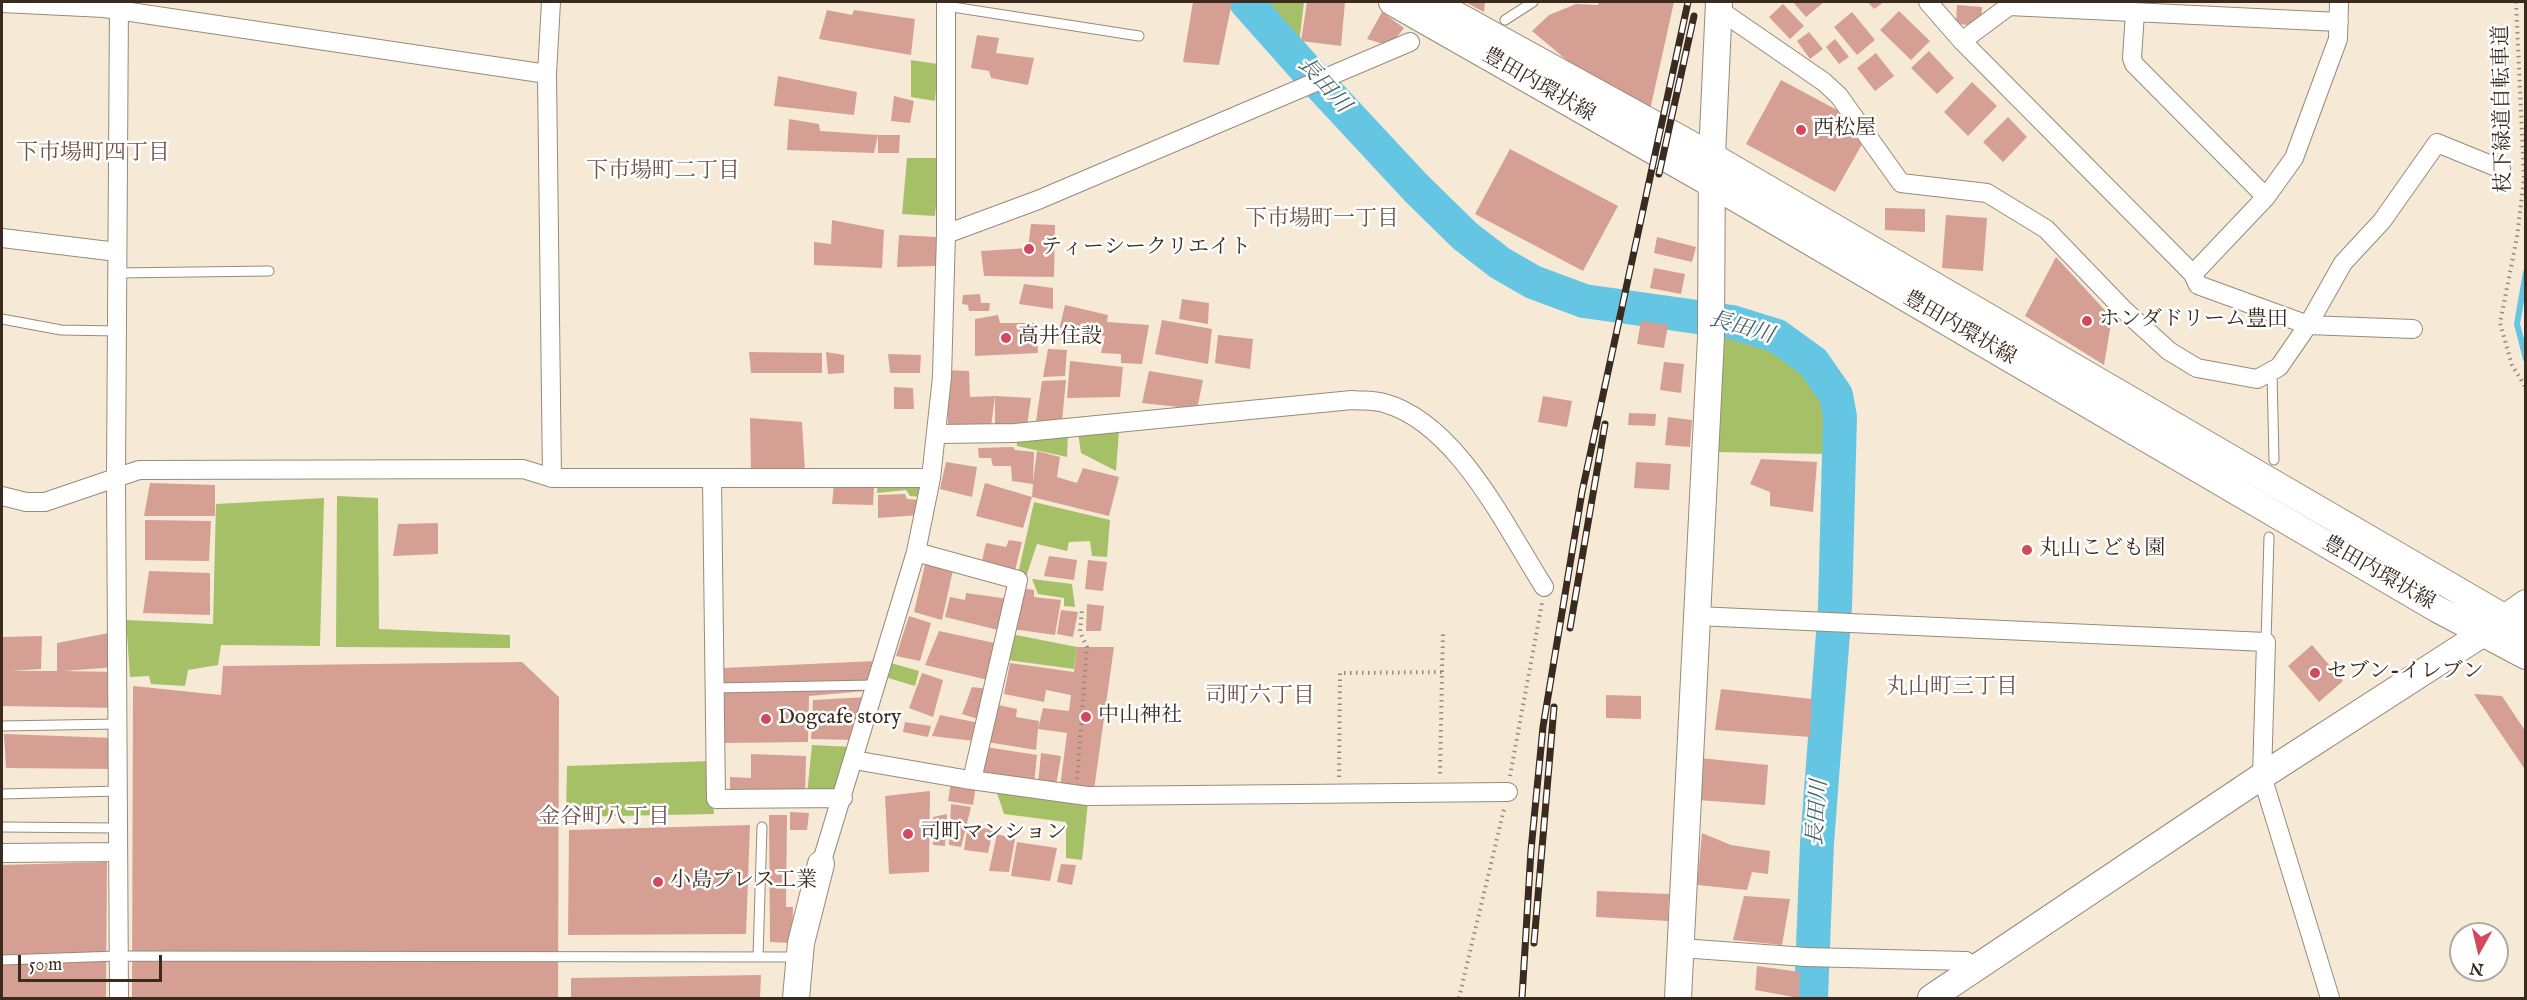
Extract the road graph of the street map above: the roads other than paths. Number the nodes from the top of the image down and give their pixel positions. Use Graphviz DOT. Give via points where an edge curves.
graph roads {
  1 [pos="550,2"];
  2 [pos="1392,2"];
  3 [pos="1433,2"];
  4 [pos="1533,2"];
  5 [pos="1928,2"];
  6 [pos="2339,2"];
  7 [pos="2,3"];
  8 [pos="946,4"];
  9 [pos="2039,4"];
  10 [pos="1719,5"];
  11 [pos="119,6"];
  12 [pos="2235,9"];
  13 [pos="2135,12"];
  14 [pos="1505,20"];
  15 [pos="2339,22"];
  16 [pos="1139,36"];
  17 [pos="1410,42"];
  18 [pos="1962,42"];
  19 [pos="547,74"];
  20 [pos="1712,156"];
  21 [pos="2501,169"];
  22 [pos="1713,185"];
  23 [pos="2266,197"];
  24 [pos="946,234"];
  25 [pos="2,238"];
  26 [pos="117,252"];
  27 [pos="269,271"];
  28 [pos="117,273"];
  29 [pos="2193,274"];
  30 [pos="2,319"];
  31 [pos="2308,325"];
  32 [pos="2413,329"];
  33 [pos="117,331"];
  34 [pos="2272,374"];
  35 [pos="937,434"];
  36 [pos="2274,460"];
  37 [pos="116,478"];
  38 [pos="552,478"];
  39 [pos="712,478"];
  40 [pos="931,478"];
  41 [pos="2,496"];
  42 [pos="2269,537"];
  43 [pos="916,552"];
  44 [pos="1544,586"];
  45 [pos="2526,603"];
  46 [pos="1697,616"];
  47 [pos="2502,618"];
  48 [pos="2526,630"];
  49 [pos="2482,634"];
  50 [pos="2266,642"];
  51 [pos="2526,656"];
  52 [pos="874,685"];
  53 [pos="715,688"];
  54 [pos="117,724"];
  55 [pos="2,726"];
  56 [pos="854,760"];
  57 [pos="2262,776"];
  58 [pos="972,780"];
  59 [pos="117,791"];
  60 [pos="1508,792"];
  61 [pos="2,794"];
  62 [pos="843,798"];
  63 [pos="2,827"];
  64 [pos="762,827"];
  65 [pos="117,828"];
  66 [pos="117,852"];
  67 [pos="2,853"];
  68 [pos="821,864"];
  69 [pos="1681,948"];
  70 [pos="118,956"];
  71 [pos="758,957"];
  72 [pos="799,957"];
  73 [pos="2,960"];
  74 [pos="1972,971"];
  75 [pos="118,999"];
  76 [pos="796,999"];
  77 [pos="1678,999"];
  78 [pos="1931,999"];
  79 [pos="2330,999"];
  1 -- 19 [label="street"];
  2 -- 22 [label="street, 豊田内環状線"];
  3 -- 20 [label="street, 豊田内環状線"];
  4 -- 14 [label="lane"];
  5 -- 18 [label="street"];
  6 -- 15 [label="street"];
  7 -- 11 [label="street"];
  8 -- 16 [label="lane"];
  8 -- 24 [label="street"];
  9 -- 13 [label="street"];
  9 -- 18 [label="street" via="2009,6"];
  10 -- 20 [label="street"];
  10 -- 34 [label="street" via="1839,96 1901,183 1987,193 2046,229 2169,351 2197,368 2257,379"];
  11 -- 19 [label="street"];
  11 -- 26 [label="street"];
  12 -- 13 [label="street"];
  12 -- 15 [label="street"];
  13 -- 23 [label="street" via="2134,64"];
  15 -- 23 [label="street" via="2338,39 2294,158"];
  17 -- 24 [label="street" via="1038,200"];
  18 -- 29 [label="street"];
  19 -- 38 [label="street"];
  20 -- 22 [label="street"];
  20 -- 47 [label="street, 豊田内環状線"];
  21 -- 31 [label="street" via="2437,143 2382,221 2343,263"];
  22 -- 46 [label="street" via="1711,337"];
  22 -- 49 [label="street, 豊田内環状線"];
  23 -- 29 [label="street"];
  24 -- 35 [label="street"];
  25 -- 26 [label="street"];
  26 -- 28 [label="street"];
  27 -- 28 [label="lane"];
  28 -- 33 [label="street"];
  29 -- 31 [label="street" via="2198,285"];
  30 -- 33 [label="lane" via="61,330"];
  31 -- 32 [label="street"];
  31 -- 34 [label="street"];
  33 -- 37 [label="street"];
  34 -- 36 [label="lane"];
  35 -- 40 [label="street"];
  35 -- 44 [label="street" via="1015,433 1352,400 1383,402 1426,423 1465,462"];
  37 -- 38 [label="street" via="139,470 523,469"];
  37 -- 41 [label="street" via="45,502"];
  37 -- 54 [label="street"];
  38 -- 39 [label="street"];
  39 -- 40 [label="street"];
  39 -- 53 [label="street"];
  40 -- 43 [label="street"];
  42 -- 50 [label="lane"];
  43 -- 52 [label="street"];
  43 -- 58 [label="street" via="1018,580"];
  45 -- 47 [label="street"];
  46 -- 50 [label="street"];
  46 -- 69 [label="street"];
  47 -- 48 [label="street, 豊田内環状線"];
  47 -- 49 [label="street"];
  49 -- 51 [label="street, 豊田内環状線"];
  49 -- 57 [label="street"];
  50 -- 57 [label="street"];
  52 -- 53 [label="lane"];
  52 -- 56 [label="street"];
  53 -- 62 [label="street" via="716,799"];
  54 -- 55 [label="lane"];
  54 -- 59 [label="street"];
  56 -- 58 [label="street"];
  56 -- 62 [label="street"];
  57 -- 74 [label="street"];
  57 -- 79 [label="street"];
  58 -- 60 [label="street" via="1076,794"];
  59 -- 61 [label="lane"];
  59 -- 65 [label="street"];
  62 -- 68 [label="street"];
  63 -- 65 [label="lane"];
  64 -- 71 [label="lane"];
  65 -- 66 [label="street"];
  66 -- 67 [label="street"];
  66 -- 70 [label="street"];
  68 -- 72 [label="street"];
  69 -- 74 [label="street" via="1966,961"];
  69 -- 77 [label="street"];
  70 -- 71 [label="lane"];
  70 -- 73 [label="lane"];
  70 -- 75 [label="street"];
  71 -- 72 [label="lane"];
  72 -- 76 [label="street"];
  74 -- 78 [label="street"];
}
